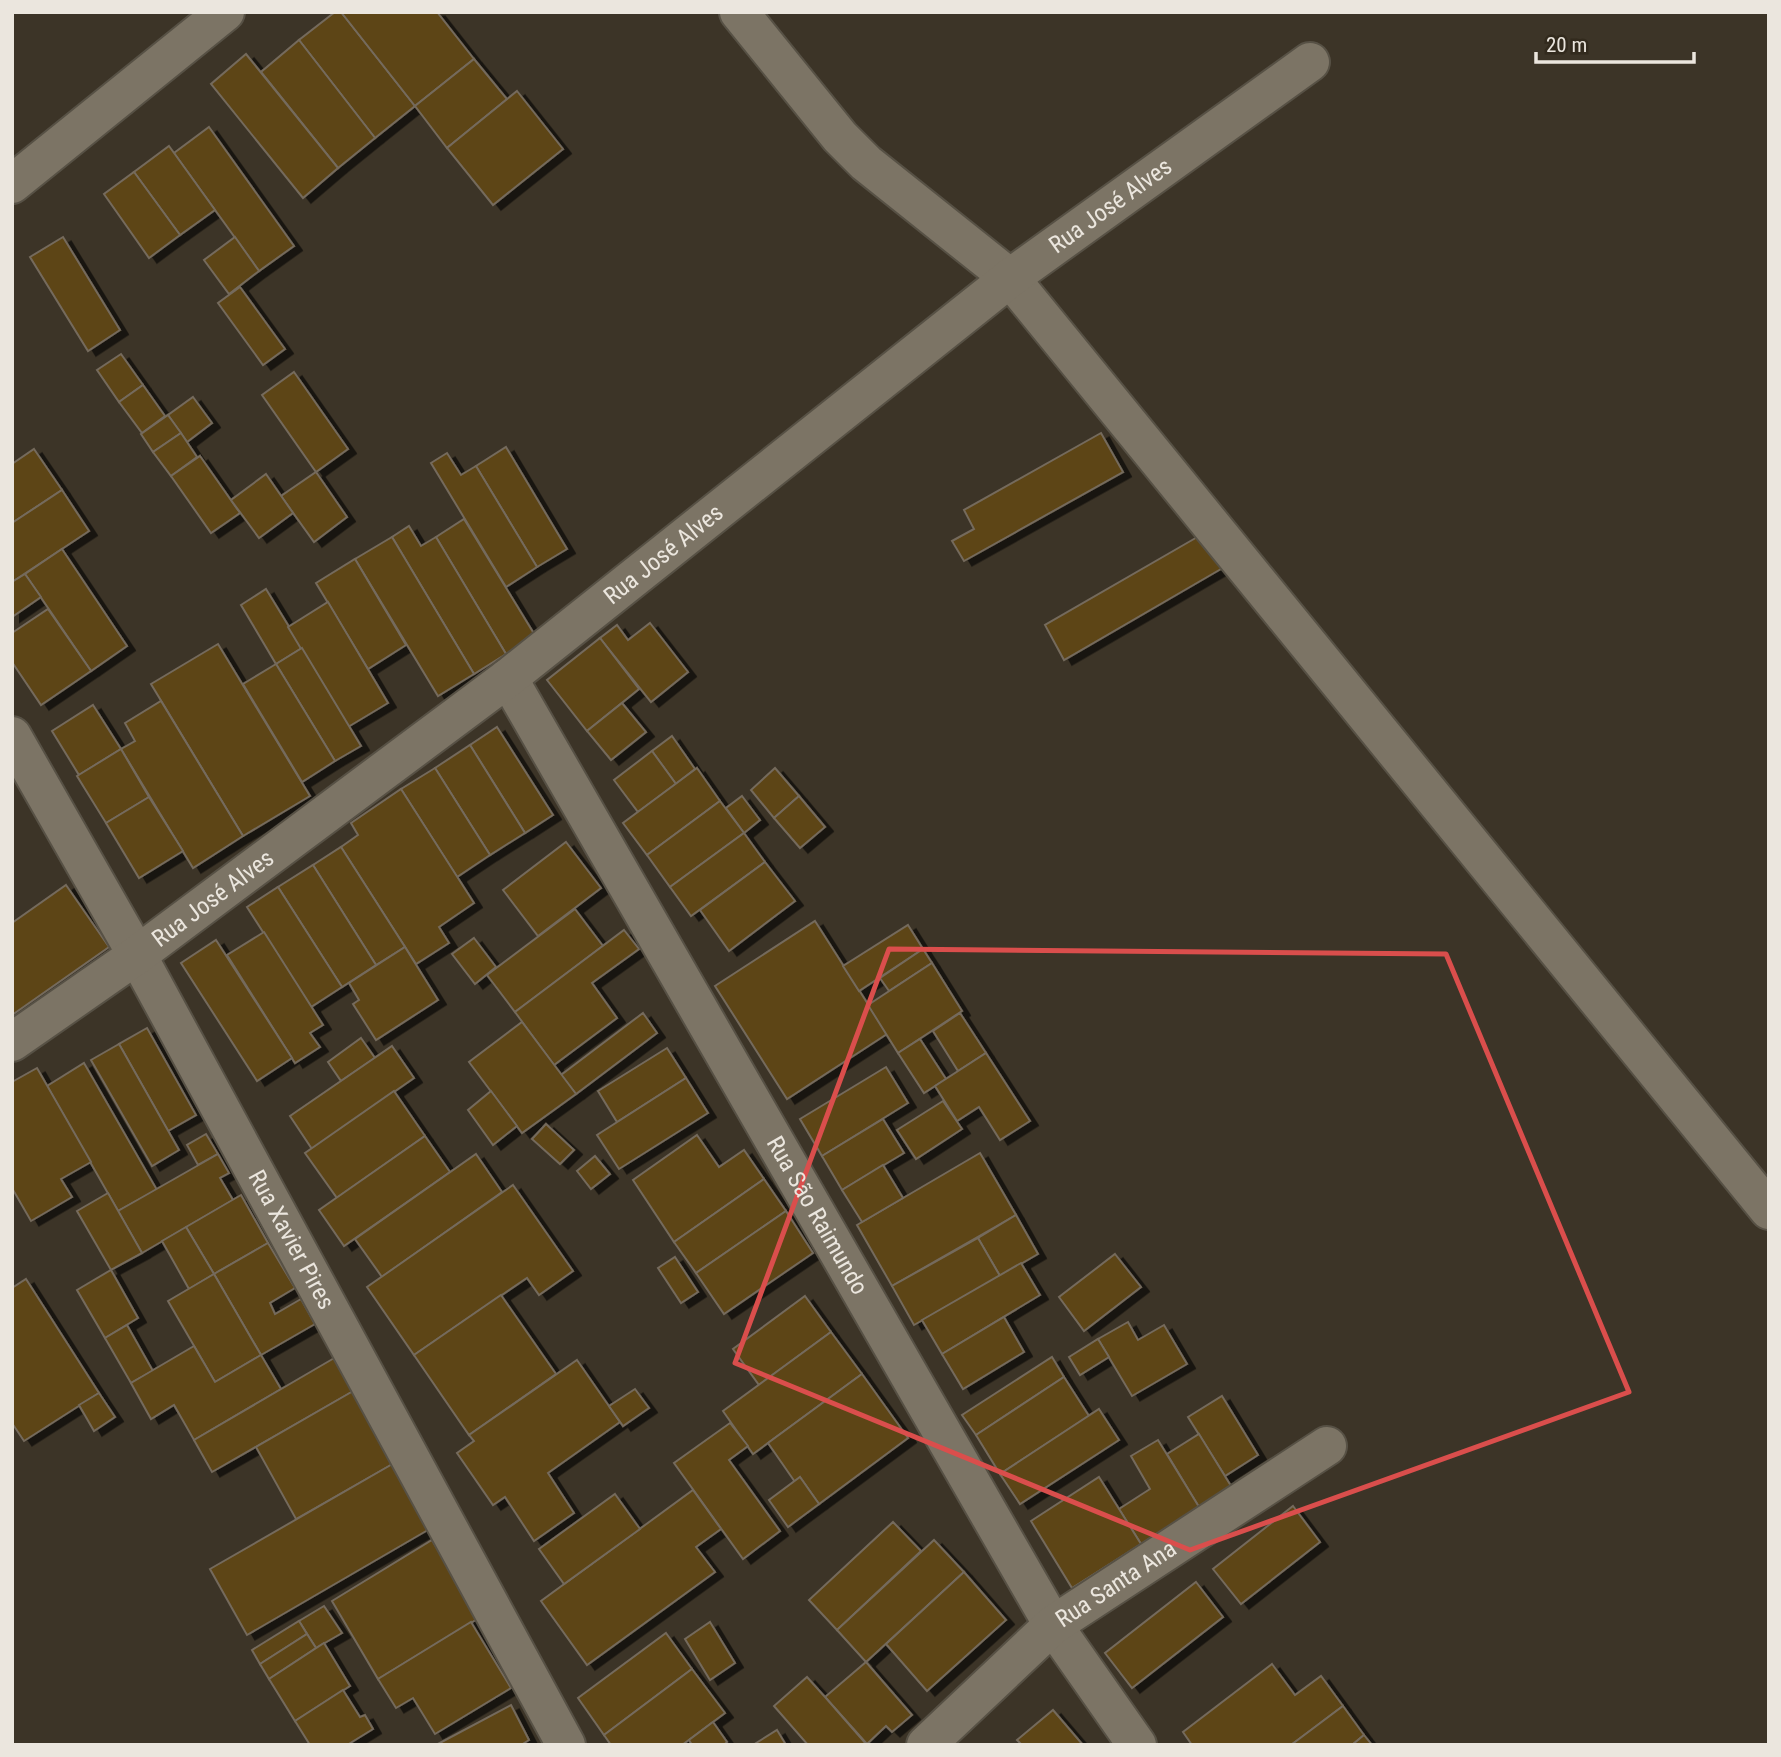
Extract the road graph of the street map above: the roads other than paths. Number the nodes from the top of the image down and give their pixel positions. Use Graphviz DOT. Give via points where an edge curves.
graph roads {
  1 [pos="225,12"];
  2 [pos="739,12"];
  3 [pos="1310,62"];
  4 [pos="12,184"];
  5 [pos="1010,278"];
  6 [pos="508,678"];
  7 [pos="12,736"];
  8 [pos="137,955"];
  9 [pos="12,1042"];
  10 [pos="1769,1210"];
  11 [pos="1326,1446"];
  12 [pos="1053,1625"];
  13 [pos="565,1745"];
  14 [pos="926,1745"];
  15 [pos="1136,1745"];
  1 -- 4 [label="street"];
  2 -- 5 [label="street" via="839,137"];
  3 -- 5 [label="street, Rua José Alves"];
  5 -- 6 [label="street, Rua José Alves"];
  5 -- 10 [label="street"];
  6 -- 8 [label="street, Rua José Alves"];
  6 -- 12 [label="street, Rua São Raimundo"];
  7 -- 8 [label="street, Rua Xavier Pires"];
  8 -- 9 [label="street, Rua José Alves"];
  8 -- 13 [label="street, Rua Xavier Pires"];
  11 -- 12 [label="street, Rua Santa Ana"];
  12 -- 14 [label="street, Rua Santa Ana"];
  12 -- 15 [label="street, Rua São Raimundo"];
}
